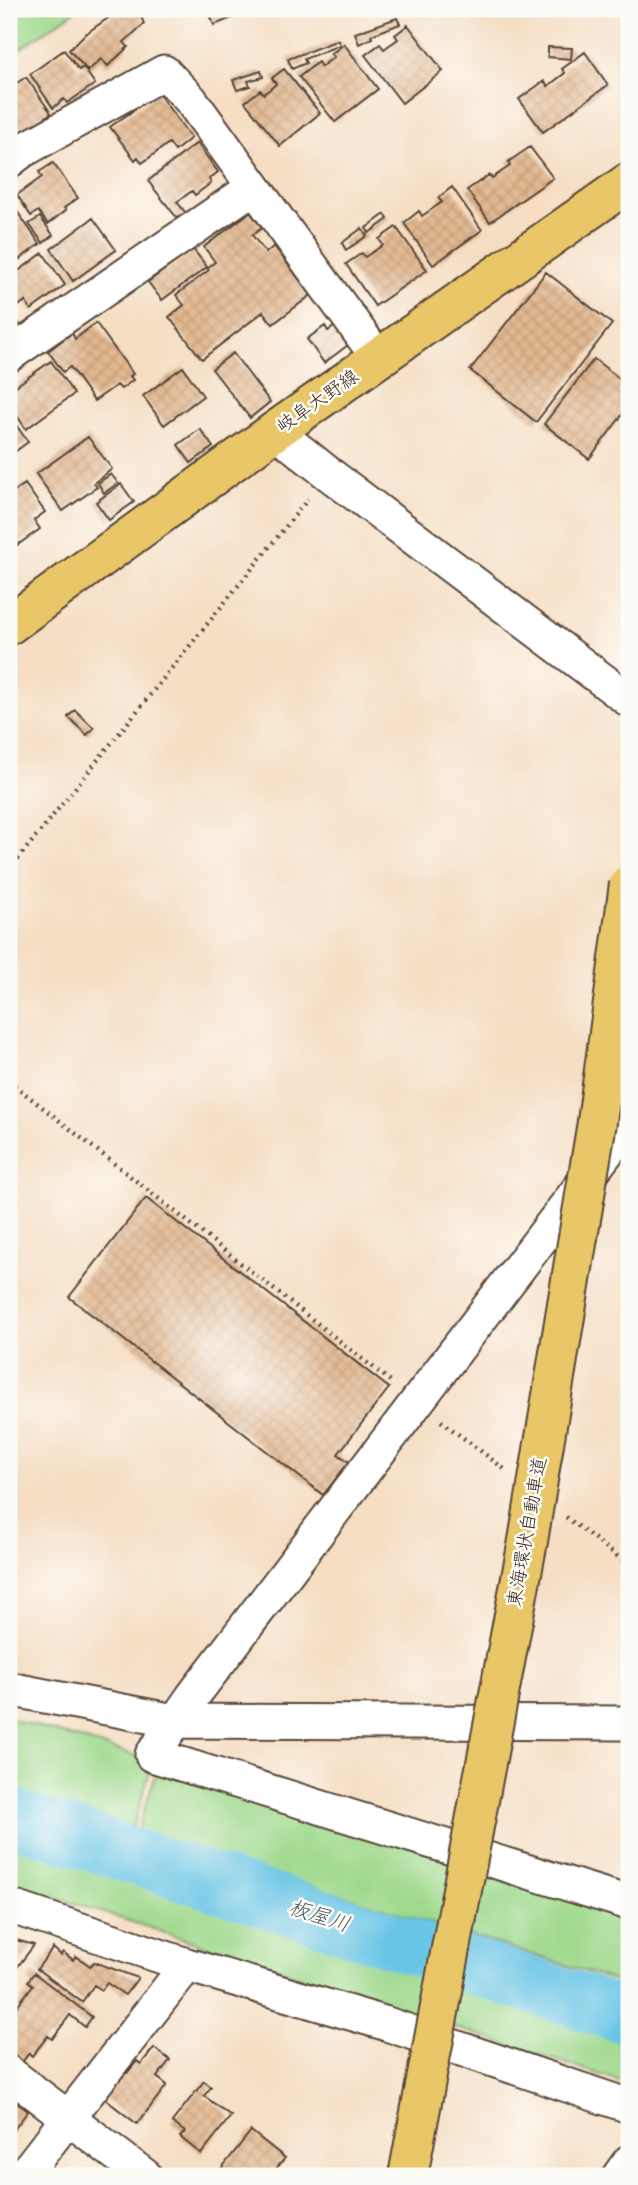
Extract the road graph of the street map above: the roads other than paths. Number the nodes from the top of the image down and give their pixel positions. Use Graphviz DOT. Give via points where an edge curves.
graph roads {
  1 [pos="9,160"];
  2 [pos="629,182"];
  3 [pos="254,187"];
  4 [pos="9,355"];
  5 [pos="379,359"];
  6 [pos="275,431"];
  7 [pos="9,625"];
  8 [pos="629,700"];
  9 [pos="629,884"];
  10 [pos="629,1123"];
  11 [pos="9,1689"];
  12 [pos="174,1721"];
  13 [pos="629,1723"];
  14 [pos="629,1903"];
  15 [pos="9,1906"];
  16 [pos="187,1965"];
  17 [pos="9,2073"];
  18 [pos="629,2106"];
  19 [pos="69,2118"];
  20 [pos="629,2162"];
  21 [pos="23,2176"];
  22 [pos="145,2176"];
  23 [pos="408,2176"];
  24 [pos="620,2176"];
  1 -- 3 [label="street" via="164,72 190,99"];
  2 -- 5 [label="main road, 岐阜大野線"];
  3 -- 4 [label="street"];
  3 -- 5 [label="street"];
  5 -- 6 [label="main road, 岐阜大野線"];
  6 -- 7 [label="main road, 岐阜大野線"];
  6 -- 8 [label="street"];
  9 -- 23 [label="main road, 東海環状自動車道, bridge" via="597,1122 528,1541"];
  10 -- 12 [label="street"];
  11 -- 12 [label="street"];
  12 -- 13 [label="street"];
  12 -- 14 [label="street" via="152,1755"];
  15 -- 16 [label="street"];
  16 -- 18 [label="street" via="384,2023"];
  16 -- 19 [label="street"];
  17 -- 19 [label="street"];
  19 -- 21 [label="street"];
  19 -- 22 [label="street"];
  20 -- 24 [label="street"];
}
